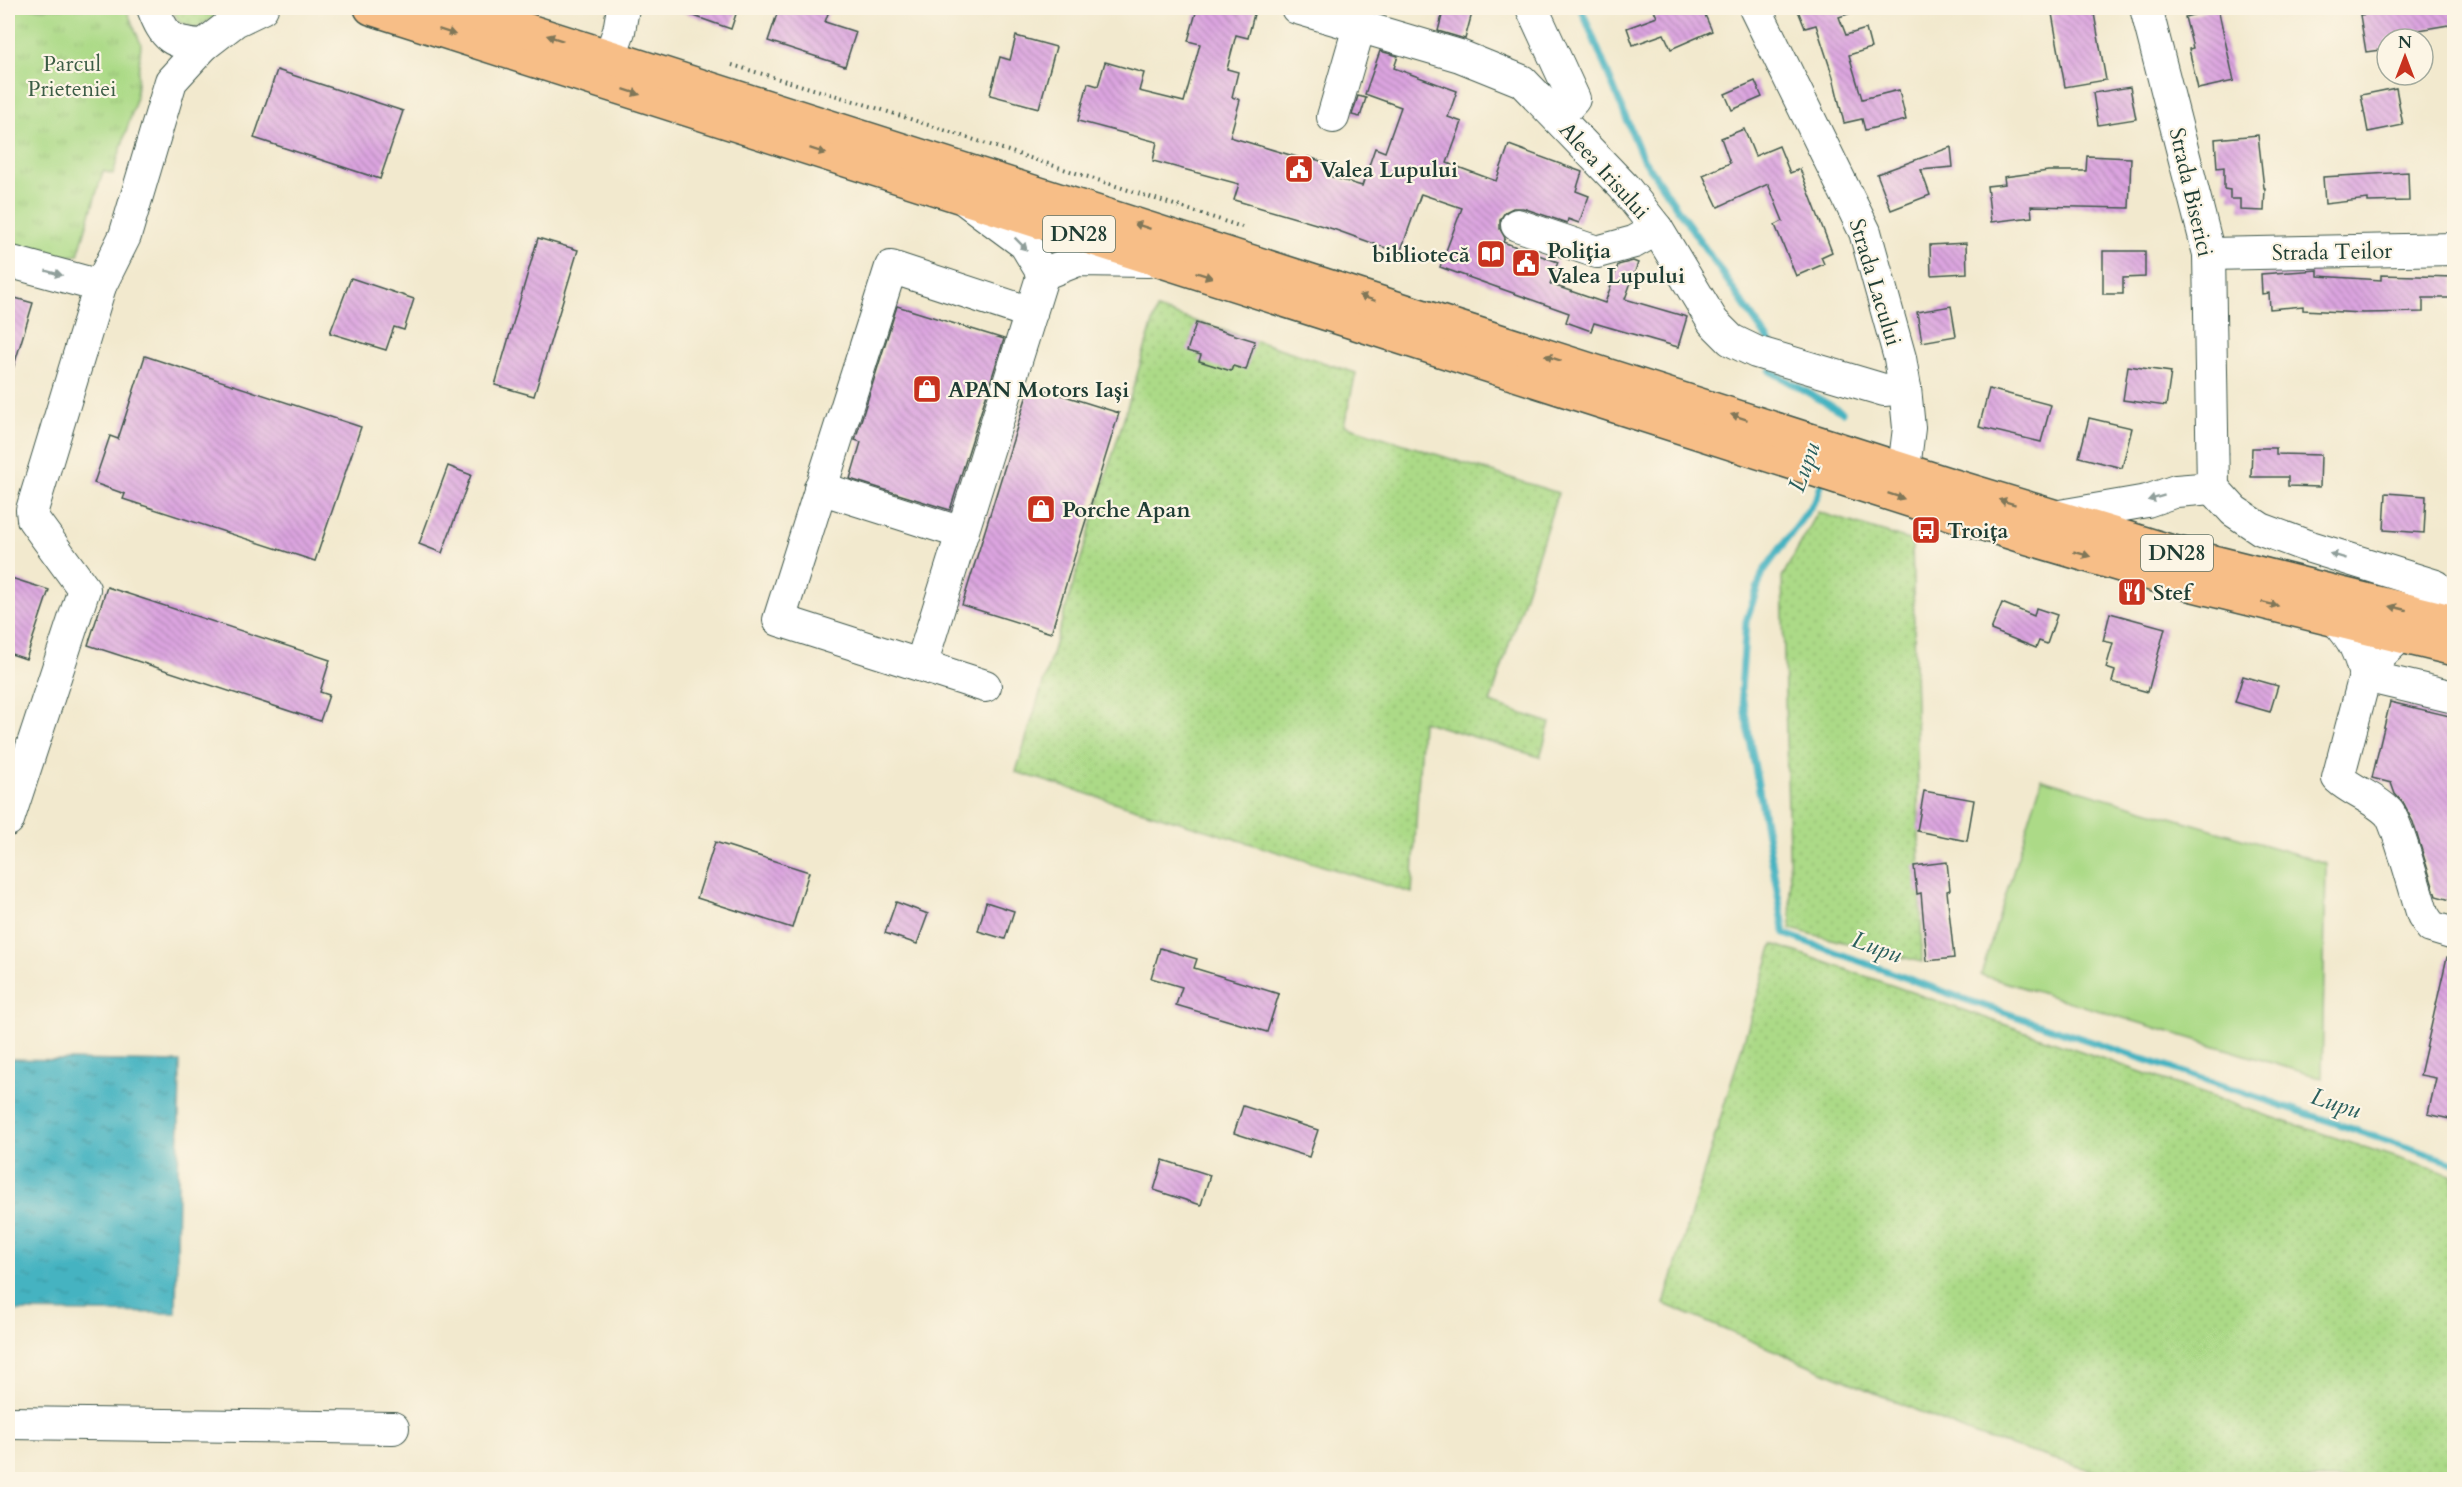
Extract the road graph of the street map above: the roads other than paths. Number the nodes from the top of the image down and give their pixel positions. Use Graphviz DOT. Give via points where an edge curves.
graph roads {
  1 [pos="262,8"];
  2 [pos="371,8"];
  3 [pos="457,8"];
  4 [pos="623,8"];
  5 [pos="1297,8"];
  6 [pos="1532,8"];
  7 [pos="1755,8"];
  8 [pos="2146,8"];
  9 [pos="157,19"];
  10 [pos="1359,27"];
  11 [pos="204,45"];
  12 [pos="610,56"];
  13 [pos="171,81"];
  14 [pos="1334,117"];
  15 [pos="1558,117"];
  16 [pos="959,195"];
  17 [pos="1517,225"];
  18 [pos="1657,229"];
  19 [pos="2454,249"];
  20 [pos="2209,254"];
  21 [pos="8,261"];
  22 [pos="1160,261"];
  23 [pos="1043,274"];
  24 [pos="100,286"];
  25 [pos="1031,313"];
  26 [pos="1905,388"];
  27 [pos="1791,448"];
  28 [pos="1845,464"];
  29 [pos="1904,469"];
  30 [pos="820,488"];
  31 [pos="2213,488"];
  32 [pos="2054,517"];
  33 [pos="963,534"];
  34 [pos="2337,621"];
  35 [pos="2454,631"];
  36 [pos="2400,636"];
  37 [pos="921,665"];
  38 [pos="2364,676"];
  39 [pos="985,686"];
  40 [pos="2454,697"];
  41 [pos="8,820"];
  42 [pos="2454,934"];
  43 [pos="8,1423"];
  44 [pos="393,1428"];
  1 -- 11 [label="street" via="235,21"];
  2 -- 16 [label="highway, DN28, one-way"];
  12 -- 3 [label="highway, DN28, one-way"];
  4 -- 12 [label="street"];
  5 -- 10 [label="street, Aleea Irisului"];
  6 -- 15 [label="street" via="1574,99"];
  7 -- 26 [label="street, Strada Lacului" via="1865,232"];
  8 -- 20 [label="street, Strada Biserici"];
  9 -- 11 [label="street" via="180,44"];
  9 -- 13 [label="street"];
  10 -- 14 [label="street"];
  10 -- 15 [label="street, Aleea Irisului" via="1460,56 1522,81"];
  11 -- 13 [label="street"];
  27 -- 12 [label="highway, DN28, one-way"];
  13 -- 24 [label="street" via="125,236"];
  15 -- 18 [label="street, Aleea Irisului" via="1624,187"];
  16 -- 22 [label="highway, DN28"];
  16 -- 23 [label="street, one-way" via="1025,244"];
  17 -- 18 [label="street" via="1597,252 1634,242"];
  18 -- 26 [label="street, Aleea Irisului" via="1713,322 1731,340 1756,352 1884,390"];
  19 -- 20 [label="street, Strada Teilor"];
  20 -- 31 [label="street, Strada Biserici"];
  21 -- 24 [label="street, one-way"];
  22 -- 23 [label="street" via="1078,260"];
  22 -- 27 [label="highway, DN28, one-way"];
  23 -- 25 [label="street"];
  24 -- 41 [label="street" via="32,510 33,519 84,589"];
  25 -- 30 [label="street" via="891,267"];
  25 -- 33 [label="street"];
  26 -- 29 [label="street, Strada Lacului" via="1909,428"];
  27 -- 28 [label="highway, DN28"];
  28 -- 29 [label="highway, DN28"];
  28 -- 34 [label="highway, DN28, one-way" via="2022,536 2161,577"];
  32 -- 29 [label="highway, DN28, one-way"];
  30 -- 33 [label="street"];
  30 -- 37 [label="street" via="778,620"];
  31 -- 32 [label="street, one-way" via="2176,491 2147,501"];
  35 -- 31 [label="street, one-way" via="2448,600 2436,586 2261,529 2234,511"];
  35 -- 32 [label="highway, DN28, one-way"];
  33 -- 37 [label="street"];
  34 -- 36 [label="highway, DN28"];
  34 -- 38 [label="street" via="2360,653"];
  35 -- 36 [label="highway, DN28"];
  36 -- 38 [label="street"];
  37 -- 39 [label="street"];
  38 -- 40 [label="street"];
  38 -- 42 [label="street" via="2338,777 2390,815 2423,915 2431,927"];
  43 -- 44 [label="street"];
}
